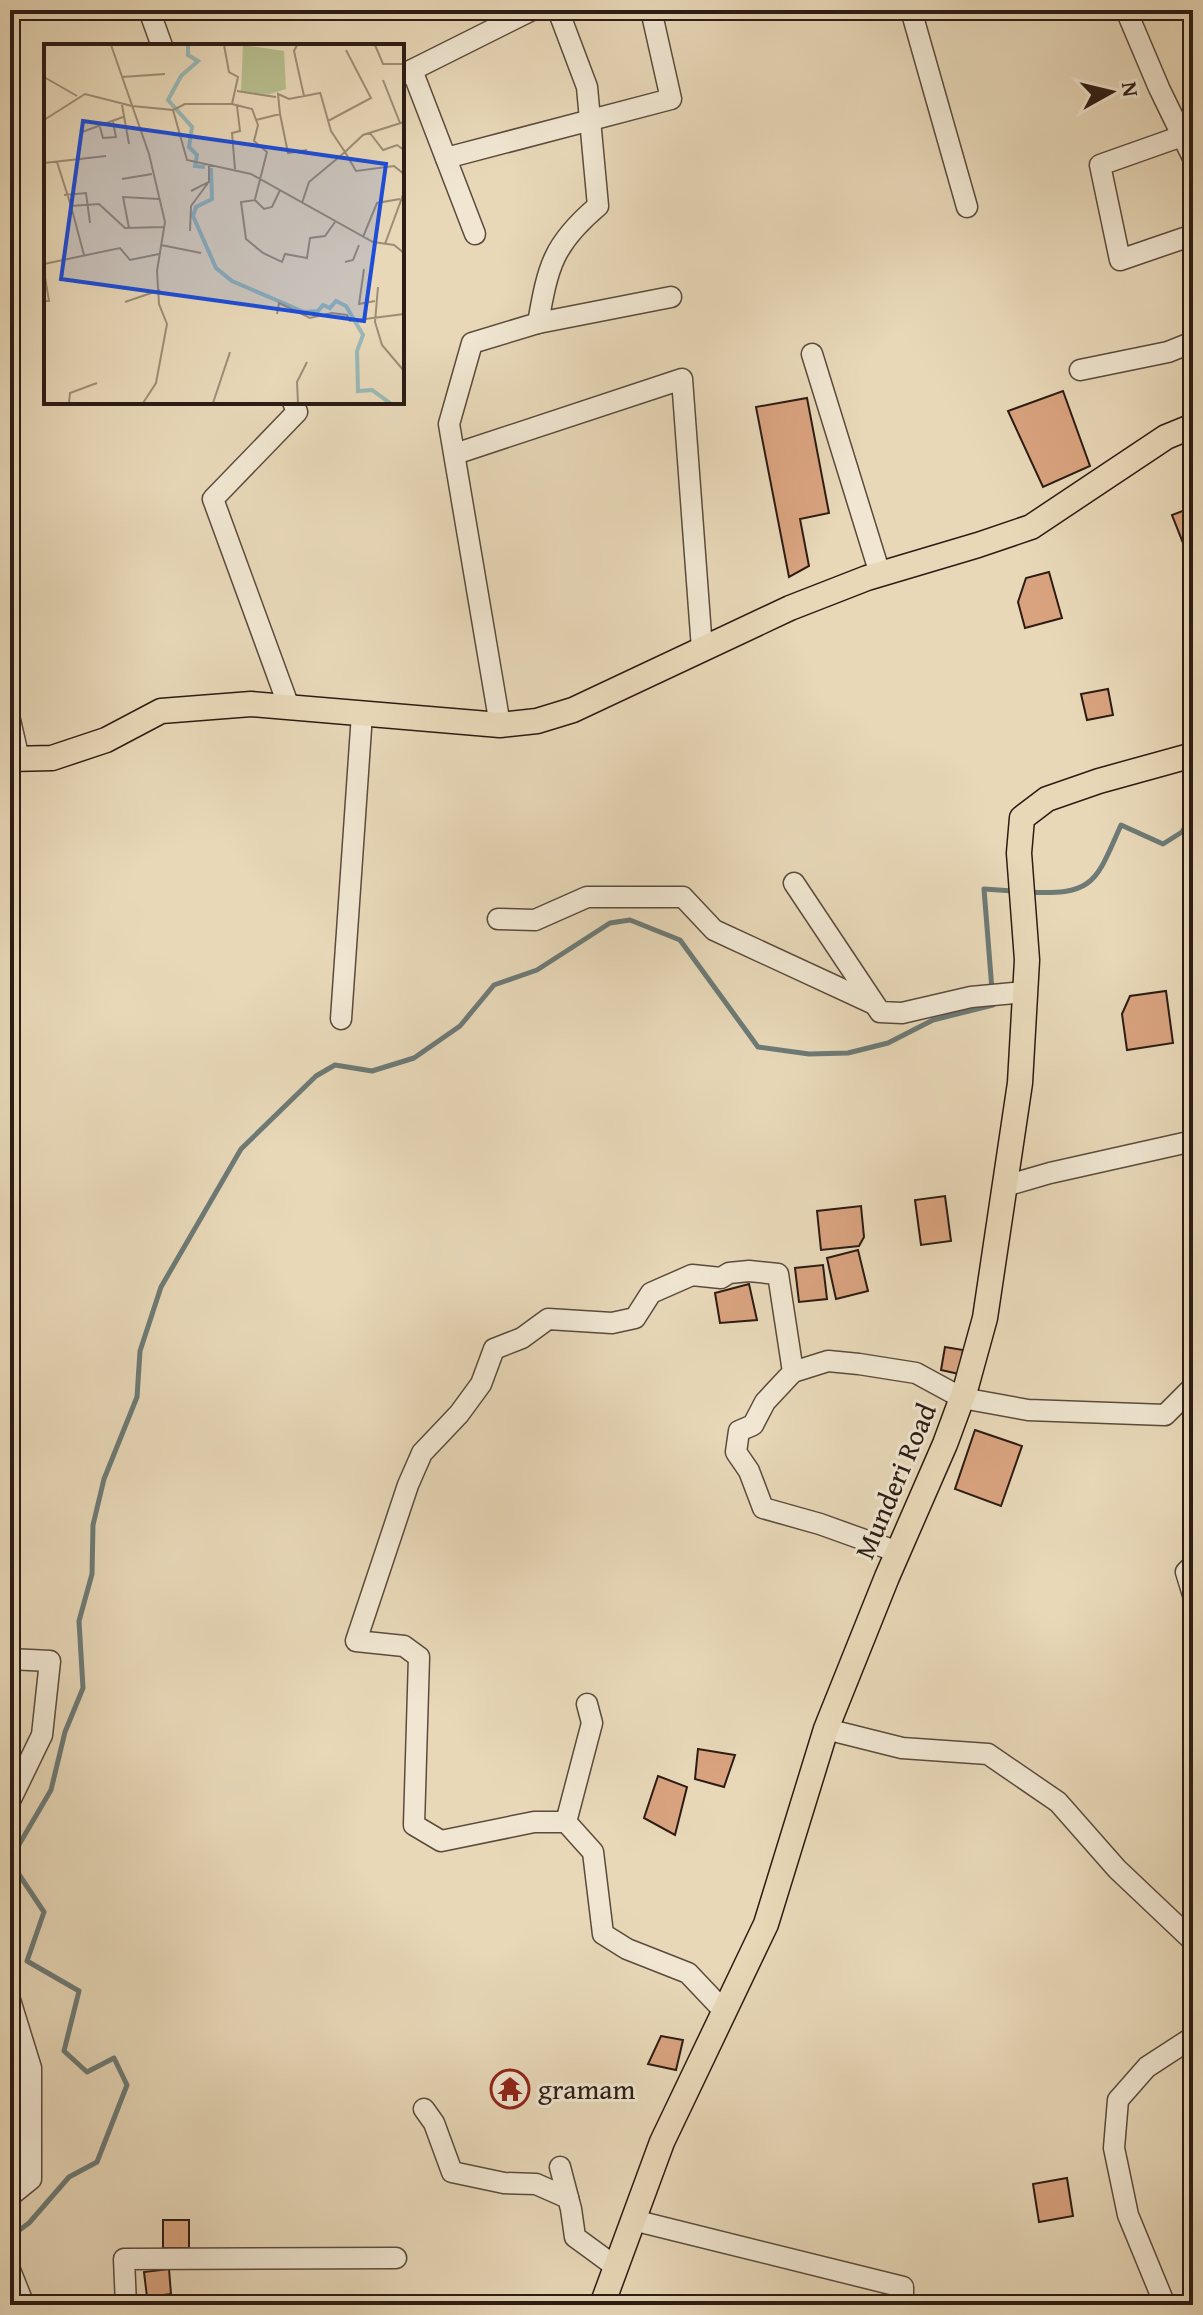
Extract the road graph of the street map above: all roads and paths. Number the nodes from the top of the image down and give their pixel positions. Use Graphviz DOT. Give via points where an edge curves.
graph roads {
  1 [pos="149,10"];
  2 [pos="532,10"];
  3 [pos="558,10"];
  4 [pos="651,10"];
  5 [pos="911,10"];
  6 [pos="1126,10"];
  7 [pos="161,44"];
  8 [pos="407,72"];
  9 [pos="590,120"];
  10 [pos="1182,136"];
  11 [pos="446,158"];
  12 [pos="1193,158"];
  13 [pos="967,207"];
  14 [pos="475,234"];
  15 [pos="1193,235"];
  16 [pos="671,297"];
  17 [pos="538,323"];
  18 [pos="1193,342"];
  19 [pos="812,354"];
  20 [pos="1080,370"];
  21 [pos="294,404"];
  22 [pos="1193,426"];
  23 [pos="455,454"];
  24 [pos="880,574"];
  25 [pos="702,649"];
  26 [pos="289,707"];
  27 [pos="362,714"];
  28 [pos="10,720"];
  29 [pos="500,725"];
  30 [pos="1193,755"];
  31 [pos="14,759"];
  32 [pos="794,883"];
  33 [pos="498,919"];
  34 [pos="1015,993"];
  35 [pos="874,1004"];
  36 [pos="341,1019"];
  37 [pos="1193,1141"];
  38 [pos="1005,1186"];
  39 [pos="793,1372"];
  40 [pos="1193,1387"];
  41 [pos="962,1398"];
  42 [pos="898,1552"];
  43 [pos="1193,1565"];
  44 [pos="1193,1595"];
  45 [pos="10,1659"];
  46 [pos="587,1704"];
  47 [pos="826,1729"];
  48 [pos="10,1801"];
  49 [pos="566,1822"];
  50 [pos="1193,1941"];
  51 [pos="10,2000"];
  52 [pos="724,2011"];
  53 [pos="1193,2037"];
  54 [pos="424,2109"];
  55 [pos="560,2167"];
  56 [pos="10,2196"];
  57 [pos="568,2198"];
  58 [pos="633,2220"];
  59 [pos="396,2258"];
  60 [pos="616,2267"];
  61 [pos="10,2270"];
  62 [pos="24,2305"];
  63 [pos="126,2305"];
  64 [pos="602,2305"];
  65 [pos="903,2305"];
  66 [pos="1165,2305"];
  1 -- 7 [label="street"];
  2 -- 8 [label="street"];
  3 -- 9 [label="street" via="587,87"];
  4 -- 9 [label="street" via="671,99"];
  5 -- 13 [label="street"];
  6 -- 10 [label="street"];
  8 -- 11 [label="street"];
  9 -- 11 [label="street"];
  9 -- 17 [label="street" via="598,206 571,229 547,273"];
  10 -- 12 [label="street"];
  10 -- 15 [label="street" via="1100,165 1120,260"];
  11 -- 14 [label="street"];
  16 -- 17 [label="street"];
  17 -- 23 [label="street" via="472,343 449,424"];
  18 -- 20 [label="street"];
  19 -- 24 [label="street"];
  21 -- 26 [label="street" via="297,412 213,499"];
  22 -- 24 [label="main road" via="1166,437 1031,527"];
  23 -- 25 [label="street" via="682,379"];
  23 -- 29 [label="street"];
  24 -- 25 [label="main road"];
  25 -- 29 [label="main road" via="573,710"];
  26 -- 27 [label="main road"];
  26 -- 31 [label="main road" via="251,704 161,711 106,740 52,758"];
  27 -- 29 [label="main road"];
  27 -- 36 [label="street"];
  28 -- 31 [label="street"];
  30 -- 34 [label="main road, Munderi Road" via="1047,799 1022,818 1019,853 1027,960"];
  32 -- 35 [label="street"];
  33 -- 35 [label="street" via="535,920 587,897 683,897 714,930"];
  34 -- 35 [label="street" via="902,1013 880,1012"];
  34 -- 38 [label="main road, Munderi Road" via="1020,1083"];
  37 -- 38 [label="street"];
  38 -- 41 [label="main road, Munderi Road" via="985,1318"];
  39 -- 41 [label="street" via="828,1361 859,1364 916,1373"];
  39 -- 42 [label="street" via="765,1402 753,1425 739,1431 736,1452 763,1508"];
  39 -- 49 [label="street" via="778,1274 692,1275 651,1293 635,1318 612,1323 548,1319 494,1349 481,1384 422,1453 356,1641 404,1646 419,1657 414,1825 441,1841 534,1822"];
  40 -- 41 [label="street" via="1165,1415 1028,1410"];
  41 -- 42 [label="main road, Munderi Road"];
  42 -- 47 [label="main road, Munderi Road"];
  43 -- 44 [label="street" via="1186,1572"];
  45 -- 48 [label="street" via="50,1661 42,1735"];
  46 -- 49 [label="street" via="592,1723"];
  47 -- 50 [label="street" via="902,1748 988,1754 1058,1802 1117,1869"];
  47 -- 52 [label="main road, Munderi Road" via="766,1924"];
  49 -- 52 [label="street" via="593,1852 603,1934 688,1973"];
  51 -- 56 [label="street" via="31,2068 31,2179"];
  52 -- 58 [label="main road, Munderi Road" via="662,2142"];
  53 -- 66 [label="street" via="1147,2067 1118,2100 1114,2148 1128,2215"];
  54 -- 57 [label="street" via="452,2172 536,2184"];
  55 -- 57 [label="street"];
  57 -- 60 [label="street" via="575,2237"];
  58 -- 60 [label="main road, Munderi Road"];
  58 -- 65 [label="street" via="903,2287"];
  59 -- 63 [label="street" via="124,2259"];
  60 -- 64 [label="main road, Munderi Road"];
  61 -- 62 [label="street"];
}
